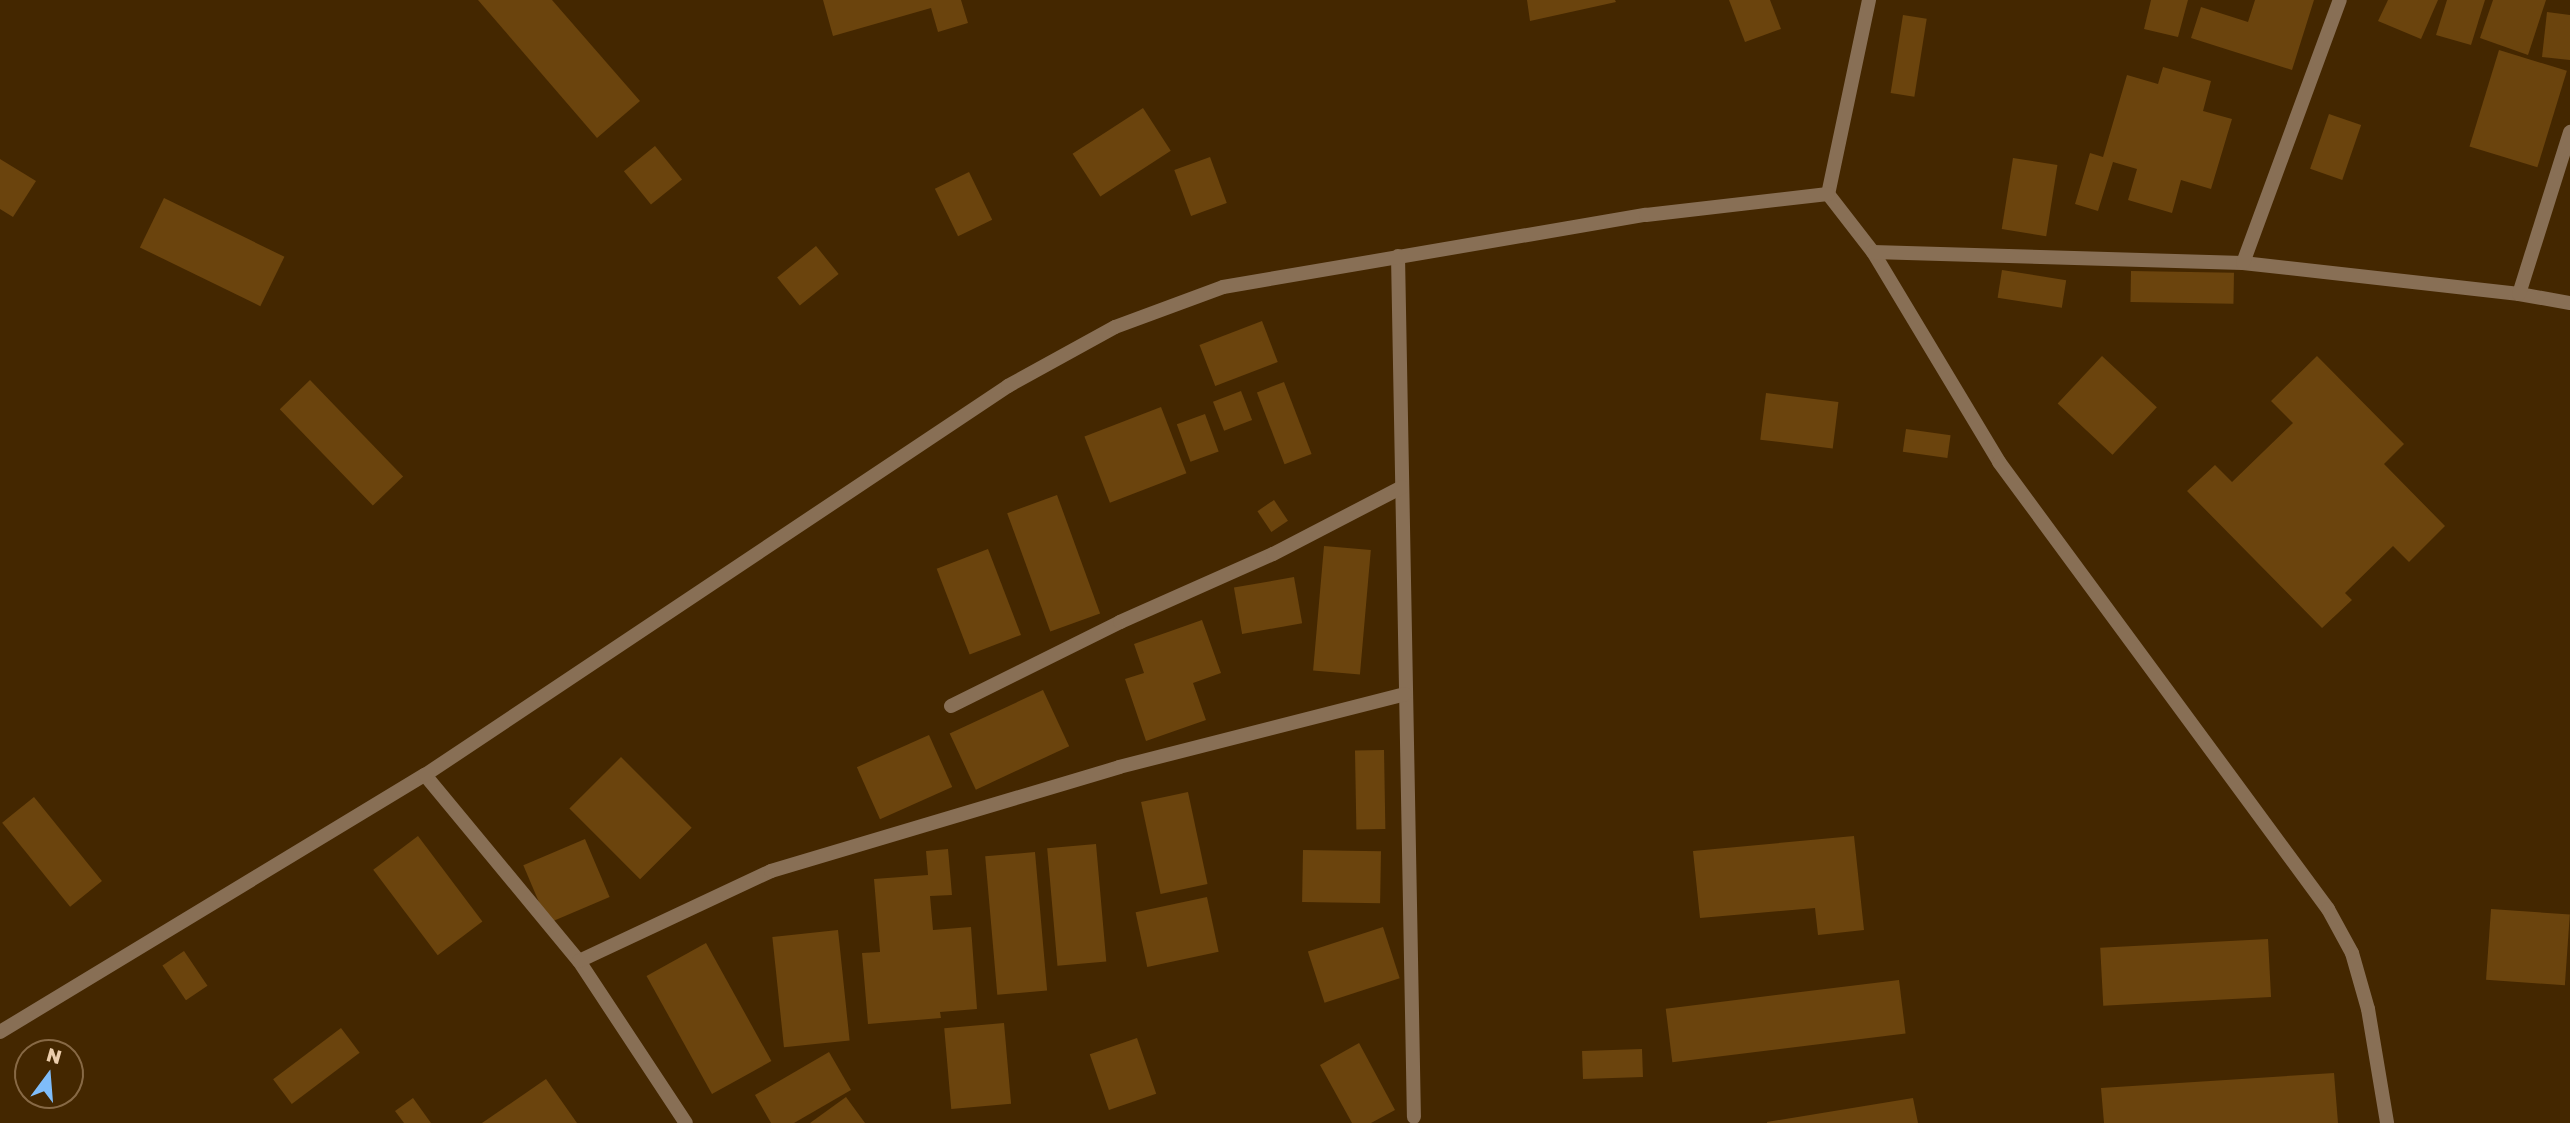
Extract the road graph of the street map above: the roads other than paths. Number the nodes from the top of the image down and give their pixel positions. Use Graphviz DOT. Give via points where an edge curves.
graph roads {
  1 [pos="1869,0"];
  2 [pos="2340,0"];
  3 [pos="2570,132"];
  4 [pos="1828,194"];
  5 [pos="1872,253"];
  6 [pos="1398,256"];
  7 [pos="2243,263"];
  8 [pos="2519,294"];
  9 [pos="2570,303"];
  10 [pos="1402,487"];
  11 [pos="1405,694"];
  12 [pos="951,706"];
  13 [pos="425,775"];
  14 [pos="579,961"];
  15 [pos="0,1032"];
  16 [pos="1414,1116"];
  17 [pos="686,1123"];
  18 [pos="2386,1123"];
  1 -- 4 [label="street"];
  2 -- 7 [label="street"];
  3 -- 8 [label="street"];
  4 -- 5 [label="street"];
  4 -- 6 [label="street" via="1646,215"];
  5 -- 7 [label="street"];
  5 -- 18 [label="street" via="1999,462 2328,909 2352,953 2368,1009"];
  6 -- 10 [label="street"];
  6 -- 13 [label="street" via="1223,287 1115,327 1008,386"];
  7 -- 8 [label="street"];
  8 -- 9 [label="street"];
  10 -- 11 [label="street"];
  10 -- 12 [label="street" via="1273,554 1120,622"];
  11 -- 14 [label="street" via="1119,766 771,871"];
  11 -- 16 [label="street"];
  13 -- 14 [label="street"];
  13 -- 15 [label="street"];
  14 -- 17 [label="street"];
}
